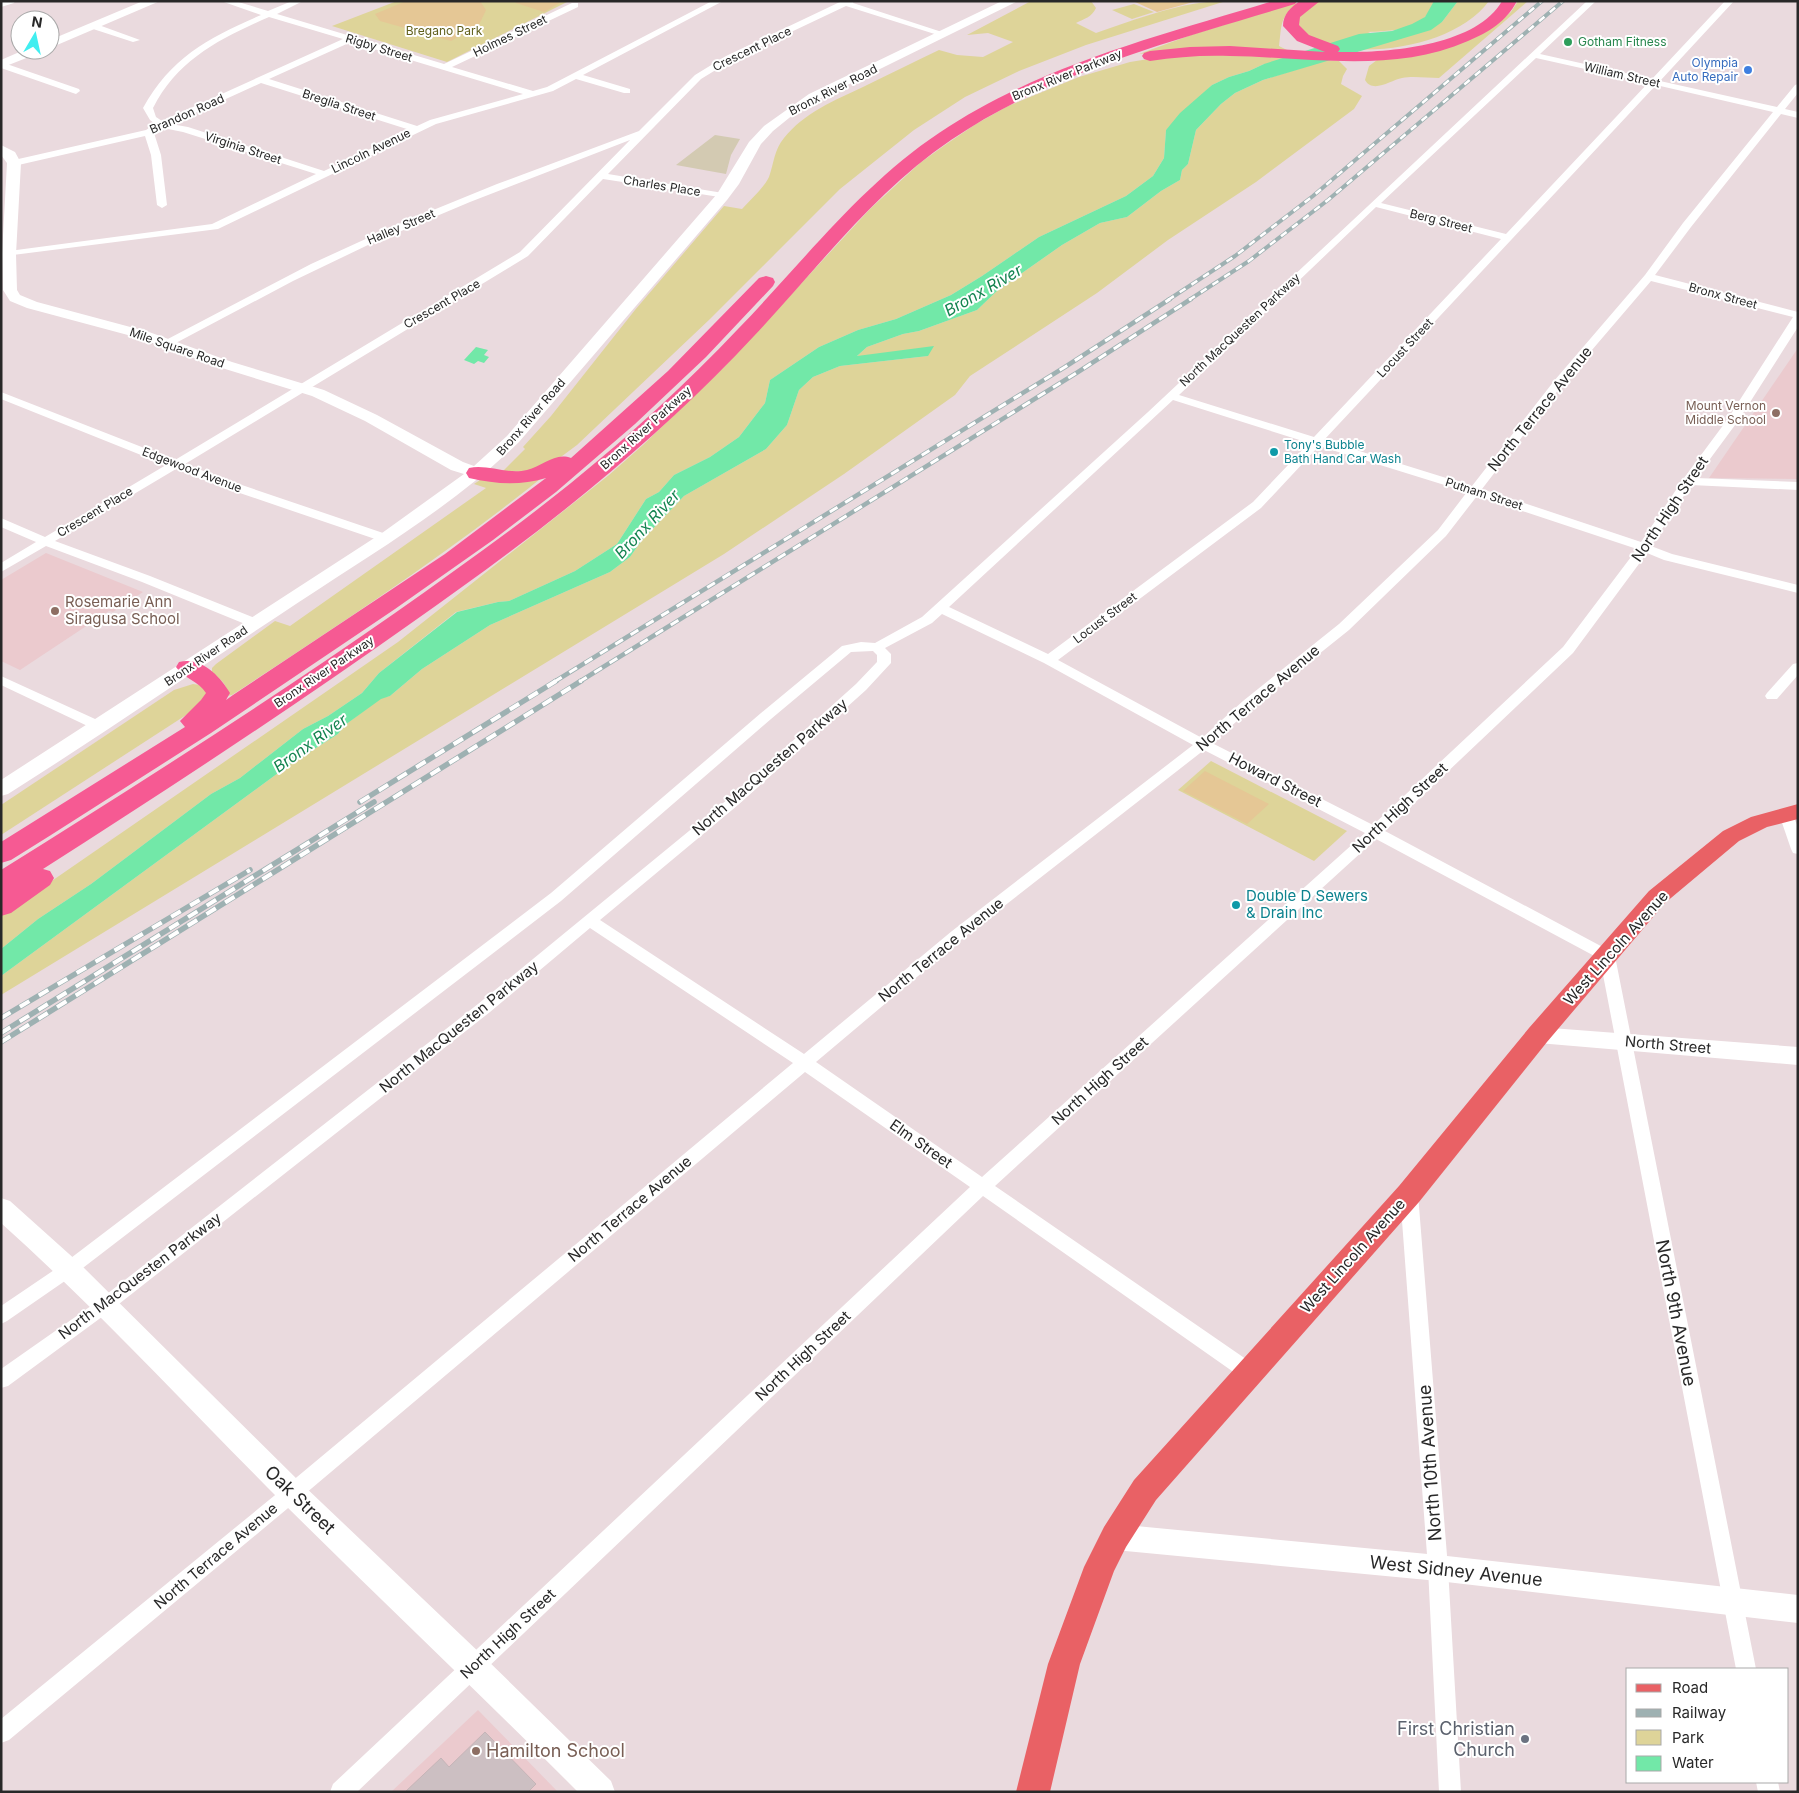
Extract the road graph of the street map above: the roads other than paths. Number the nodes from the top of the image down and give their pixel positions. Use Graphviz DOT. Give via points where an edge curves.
graph roads {
  1 [pos="11,1"];
  2 [pos="154,1"];
  3 [pos="225,1"];
  4 [pos="299,1"];
  5 [pos="691,1"];
  6 [pos="1012,1"];
  7 [pos="1242,1"];
  8 [pos="1258,1"];
  9 [pos="1290,1"];
  10 [pos="1313,1"];
  11 [pos="1499,1"];
  12 [pos="1510,1"];
  13 [pos="1592,1"];
  14 [pos="1730,1"];
  15 [pos="847,2"];
  16 [pos="715,4"];
  17 [pos="1,5"];
  18 [pos="575,5"];
  19 [pos="269,15"];
  20 [pos="1198,19"];
  21 [pos="93,26"];
  22 [pos="944,34"];
  23 [pos="350,39"];
  24 [pos="60,40"];
  25 [pos="136,40"];
  26 [pos="1534,55"];
  27 [pos="1,65"];
  28 [pos="445,68"];
  29 [pos="575,76"];
  30 [pos="262,80"];
  31 [pos="1654,83"];
  32 [pos="1040,84"];
  33 [pos="1798,87"];
  34 [pos="627,90"];
  35 [pos="76,91"];
  36 [pos="533,94"];
  37 [pos="1779,111"];
  38 [pos="1798,115"];
  39 [pos="161,124"];
  40 [pos="417,129"];
  41 [pos="149,132"];
  42 [pos="644,132"];
  43 [pos="1,149"];
  44 [pos="886,162"];
  45 [pos="14,163"];
  46 [pos="324,174"];
  47 [pos="601,176"];
  48 [pos="723,196"];
  49 [pos="1374,204"];
  50 [pos="162,205"];
  51 [pos="1509,238"];
  52 [pos="9,254"];
  53 [pos="774,273"];
  54 [pos="1649,276"];
  55 [pos="1798,317"];
  56 [pos="168,343"];
  57 [pos="304,388"];
  58 [pos="1,396"];
  59 [pos="1170,396"];
  60 [pos="610,436"];
  61 [pos="1317,441"];
  62 [pos="174,464"];
  63 [pos="477,473"];
  64 [pos="1688,481"];
  65 [pos="1798,486"];
  66 [pos="1475,491"];
  67 [pos="1,522"];
  68 [pos="385,538"];
  69 [pos="47,541"];
  70 [pos="1644,547"];
  71 [pos="1,568"];
  72 [pos="1798,589"];
  73 [pos="941,608"];
  74 [pos="254,623"];
  75 [pos="877,647"];
  76 [pos="1049,660"];
  77 [pos="188,667"];
  78 [pos="1798,667"];
  79 [pos="1,680"];
  80 [pos="1772,696"];
  81 [pos="102,727"];
  82 [pos="1203,744"];
  83 [pos="122,778"];
  84 [pos="156,785"];
  85 [pos="1,789"];
  86 [pos="1792,812"];
  87 [pos="1376,832"];
  88 [pos="1798,849"];
  89 [pos="1,854"];
  90 [pos="1,883"];
  91 [pos="1,906"];
  92 [pos="590,921"];
  93 [pos="1607,956"];
  94 [pos="1538,1035"];
  95 [pos="1623,1042"];
  96 [pos="1798,1056"];
  97 [pos="805,1063"];
  98 [pos="983,1186"];
  99 [pos="1410,1194"];
  100 [pos="1,1208"];
  101 [pos="69,1269"];
  102 [pos="104,1306"];
  103 [pos="1,1316"];
  104 [pos="1249,1372"];
  105 [pos="1,1380"];
  106 [pos="292,1493"];
  107 [pos="1114,1537"];
  108 [pos="1438,1568"];
  109 [pos="1733,1602"];
  110 [pos="1798,1609"];
  111 [pos="473,1666"];
  112 [pos="1746,1668"];
  113 [pos="1,1733"];
  114 [pos="341,1792"];
  115 [pos="600,1792"];
  116 [pos="1033,1792"];
  117 [pos="1450,1792"];
  1 -- 17 [label="street"];
  2 -- 21 [label="street"];
  3 -- 19 [label="street, Rigby Street"];
  4 -- 19 [label="street"];
  5 -- 16 [label="street"];
  6 -- 22 [label="street, Bronx River Road"];
  7 -- 20 [label="highway"];
  8 -- 20 [label="highway, Bronx River Parkway"];
  9 -- 32 [label="highway, Bronx River Parkway" via="1122,52"];
  10 -- 11 [label="highway" via="1292,16 1291,26 1298,35 1331,48 1370,52 1411,48 1450,37 1490,14"];
  12 -- 32 [label="highway" via="1499,16 1472,34 1416,52 1355,57 1232,51 1172,53 1121,61"];
  13 -- 26 [label="street, North MacQuesten Parkway"];
  14 -- 31 [label="street, Locust Street"];
  15 -- 22 [label="street"];
  15 -- 42 [label="street, Crescent Place" via="702,74"];
  16 -- 29 [label="street, Lincoln Avenue"];
  18 -- 28 [label="street, Holmes Street"];
  19 -- 23 [label="street, Rigby Street"];
  19 -- 39 [label="street" via="218,38 162,82 148,108 152,119"];
  20 -- 44 [label="highway, Bronx River Parkway" via="1091,53 1017,82 945,120"];
  21 -- 24 [label="street"];
  21 -- 25 [label="street"];
  22 -- 48 [label="street, Bronx River Road" via="783,115 756,142"];
  23 -- 28 [label="street, Rigby Street"];
  23 -- 30 [label="street, Brandon Road"];
  26 -- 31 [label="street, William Street"];
  26 -- 49 [label="street, North MacQuesten Parkway"];
  27 -- 35 [label="street"];
  28 -- 36 [label="street, Rigby Street"];
  29 -- 34 [label="street"];
  29 -- 36 [label="street, Lincoln Avenue"];
  30 -- 39 [label="street, Brandon Road"];
  30 -- 40 [label="street, Breglia Street"];
  31 -- 37 [label="street, William Street"];
  31 -- 51 [label="street, Locust Street"];
  32 -- 84 [label="highway, Bronx River Parkway" via="961,126 902,169 838,231 712,367 635,440 573,492 397,622"];
  33 -- 37 [label="street, North Terrace Avenue"];
  36 -- 40 [label="street, Lincoln Avenue"];
  37 -- 38 [label="street, William Street"];
  37 -- 54 [label="street, North Terrace Avenue"];
  39 -- 41 [label="street, Brandon Road"];
  39 -- 46 [label="street, Virginia Street"];
  40 -- 46 [label="street, Lincoln Avenue"];
  41 -- 45 [label="street, Brandon Road"];
  41 -- 50 [label="street" via="156,155"];
  42 -- 47 [label="street, Crescent Place"];
  42 -- 56 [label="street, Halley Street" via="363,243"];
  43 -- 45 [label="street" via="10,155"];
  45 -- 52 [label="street, Mile Square Road"];
  46 -- 52 [label="street, Lincoln Avenue" via="214,227"];
  47 -- 48 [label="street, Charles Place"];
  47 -- 57 [label="street, Crescent Place" via="524,254"];
  48 -- 63 [label="street, Bronx River Road" via="674,249 514,439"];
  49 -- 51 [label="street, Berg Street"];
  49 -- 59 [label="street, North MacQuesten Parkway"];
  51 -- 61 [label="street, Locust Street"];
  52 -- 56 [label="street, Mile Square Road" via="10,290 15,298"];
  53 -- 60 [label="highway, Bronx River Parkway" via="694,358"];
  54 -- 55 [label="street, Bronx Street"];
  54 -- 66 [label="street, North Terrace Avenue" via="1558,383"];
  55 -- 64 [label="street, North High Street" via="1732,421"];
  56 -- 57 [label="street, Mile Square Road"];
  57 -- 62 [label="street, Crescent Place"];
  57 -- 63 [label="street, Mile Square Road" via="371,418 457,466"];
  58 -- 62 [label="street, Edgewood Avenue"];
  59 -- 61 [label="street, Putnam Street"];
  59 -- 73 [label="street, North MacQuesten Parkway"];
  60 -- 63 [label="highway" via="550,470 529,478 509,479"];
  60 -- 83 [label="highway, Bronx River Parkway" via="540,493 428,575"];
  61 -- 66 [label="street, Putnam Street"];
  61 -- 76 [label="street, Locust Street" via="1256,505"];
  62 -- 68 [label="street, Edgewood Avenue"];
  62 -- 69 [label="street, Crescent Place"];
  63 -- 68 [label="street, Bronx River Road"];
  64 -- 65 [label="street"];
  64 -- 70 [label="street, North High Street"];
  66 -- 70 [label="street, Putnam Street"];
  66 -- 82 [label="street, North Terrace Avenue" via="1442,533 1344,627"];
  67 -- 69 [label="street"];
  68 -- 74 [label="street, Bronx River Road"];
  69 -- 71 [label="street, Crescent Place"];
  69 -- 74 [label="street"];
  70 -- 72 [label="street, Putnam Street" via="1668,557"];
  70 -- 87 [label="street, North High Street" via="1568,650"];
  73 -- 75 [label="street, North MacQuesten Parkway"];
  73 -- 76 [label="street, Howard Street"];
  74 -- 77 [label="street, Bronx River Road"];
  75 -- 92 [label="street, North MacQuesten Parkway" via="884,654 884,663 861,687 732,802"];
  75 -- 101 [label="street, North MacQuesten Parkway" via="847,649 556,897"];
  76 -- 82 [label="street, Howard Street"];
  77 -- 81 [label="street, Bronx River Road"];
  77 -- 83 [label="highway" via="215,686 218,693 215,701"];
  78 -- 80 [label="street"];
  79 -- 81 [label="street"];
  81 -- 85 [label="street, Bronx River Road"];
  82 -- 87 [label="street, Howard Street"];
  82 -- 97 [label="street, North Terrace Avenue" via="957,935"];
  83 -- 89 [label="highway, Bronx River Parkway"];
  84 -- 90 [label="highway, Bronx River Parkway"];
  84 -- 91 [label="highway" via="86,844"];
  86 -- 88 [label="street"];
  86 -- 93 [label="main road, West Lincoln Avenue" via="1759,822 1731,836 1657,897"];
  87 -- 93 [label="street, Howard Street"];
  87 -- 98 [label="street, North High Street"];
  92 -- 97 [label="street, Elm Street"];
  92 -- 102 [label="street, North MacQuesten Parkway"];
  93 -- 94 [label="main road, West Lincoln Avenue"];
  93 -- 95 [label="street, North 9th Avenue"];
  94 -- 95 [label="street, North Street"];
  94 -- 99 [label="main road, West Lincoln Avenue"];
  95 -- 96 [label="street, North Street"];
  95 -- 109 [label="street, North 9th Avenue"];
  97 -- 98 [label="street, Elm Street"];
  97 -- 106 [label="street, North Terrace Avenue"];
  98 -- 104 [label="street, Elm Street"];
  98 -- 111 [label="street, North High Street"];
  99 -- 104 [label="main road, West Lincoln Avenue"];
  99 -- 108 [label="street, North 10th Avenue"];
  100 -- 101 [label="street, Oak Street"];
  101 -- 102 [label="street, Oak Street"];
  101 -- 103 [label="street, North MacQuesten Parkway"];
  102 -- 105 [label="street, North MacQuesten Parkway"];
  102 -- 106 [label="street, Oak Street"];
  104 -- 107 [label="main road, West Lincoln Avenue" via="1145,1490"];
  106 -- 111 [label="street, Oak Street"];
  106 -- 113 [label="street, North Terrace Avenue"];
  107 -- 108 [label="street, West Sidney Avenue"];
  107 -- 116 [label="main road, West Lincoln Avenue" via="1064,1664"];
  108 -- 109 [label="street, West Sidney Avenue"];
  108 -- 117 [label="street, North 10th Avenue"];
  109 -- 110 [label="street, West Sidney Avenue"];
  109 -- 112 [label="street, North 9th Avenue"];
  111 -- 114 [label="street, North High Street"];
  111 -- 115 [label="street, Oak Street"];
}
